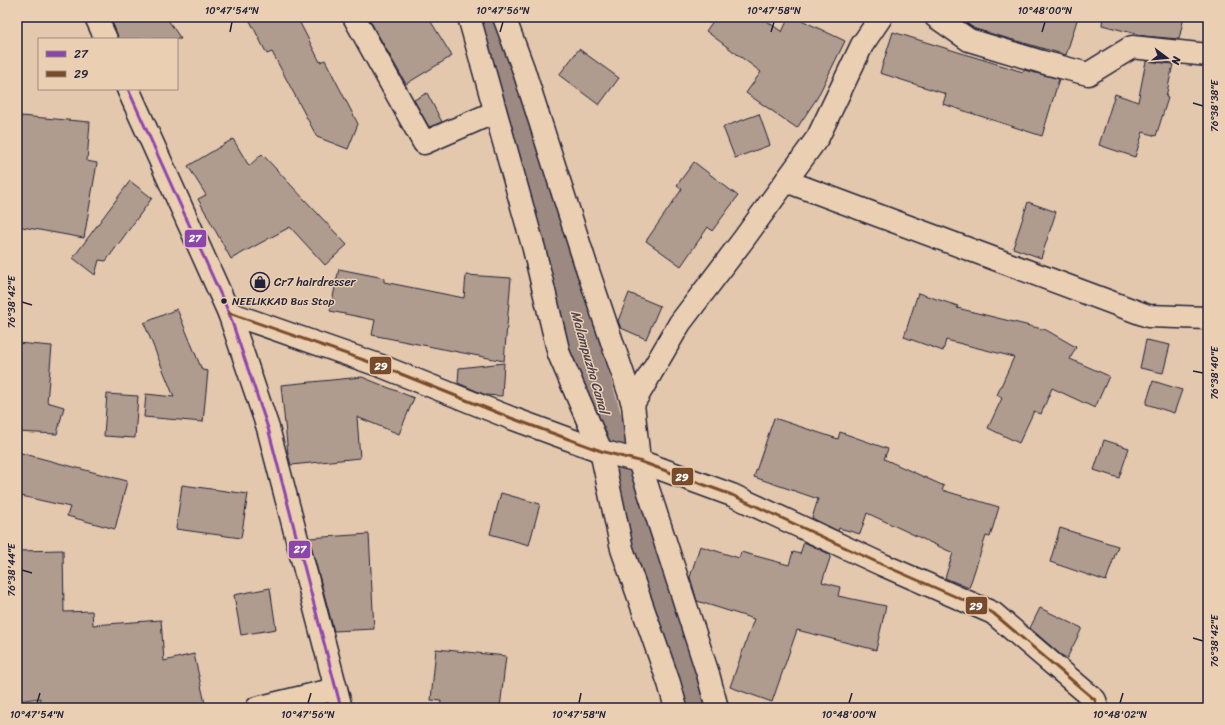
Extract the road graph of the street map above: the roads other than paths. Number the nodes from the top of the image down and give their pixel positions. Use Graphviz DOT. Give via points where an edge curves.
graph roads {
  1 [pos="96,17"];
  2 [pos="354,17"];
  3 [pos="469,17"];
  4 [pos="504,17"];
  5 [pos="881,17"];
  6 [pos="936,17"];
  7 [pos="106,38"];
  8 [pos="1208,55"];
  9 [pos="128,90"];
  10 [pos="495,112"];
  11 [pos="786,181"];
  12 [pos="229,313"];
  13 [pos="1208,318"];
  14 [pos="633,404"];
  15 [pos="601,451"];
  16 [pos="639,461"];
  17 [pos="338,698"];
  18 [pos="257,708"];
  19 [pos="676,708"];
  20 [pos="717,708"];
  21 [pos="1097,708"];
  1 -- 7 [label="street"];
  2 -- 10 [label="street" via="424,143"];
  3 -- 10 [label="street"];
  4 -- 14 [label="street" via="526,76"];
  5 -- 11 [label="street" via="862,45 818,138"];
  6 -- 8 [label="street" via="969,40 1088,74 1132,47"];
  9 -- 12 [label="street"];
  10 -- 15 [label="street" via="534,249 559,354"];
  11 -- 13 [label="street" via="1148,316"];
  11 -- 14 [label="street" via="680,323"];
  12 -- 15 [label="street" via="381,366"];
  12 -- 17 [label="street" via="268,428"];
  14 -- 16 [label="street"];
  15 -- 16 [label="street"];
  15 -- 19 [label="street" via="622,549"];
  16 -- 20 [label="street"];
  16 -- 21 [label="street" via="732,495 993,613 1095,700"];
  17 -- 18 [label="street"];
}
